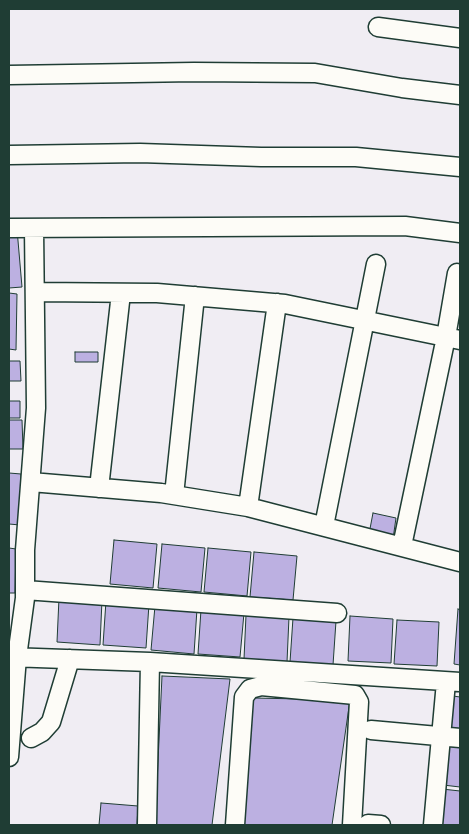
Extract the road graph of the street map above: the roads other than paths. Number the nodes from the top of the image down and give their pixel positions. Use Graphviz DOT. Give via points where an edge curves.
graph roads {
  1 [pos="378,27"];
  2 [pos="460,38"];
  3 [pos="9,76"];
  4 [pos="460,95"];
  5 [pos="9,155"];
  6 [pos="460,167"];
  7 [pos="9,228"];
  8 [pos="34,228"];
  9 [pos="460,233"];
  10 [pos="376,264"];
  11 [pos="457,274"];
  12 [pos="35,292"];
  13 [pos="121,293"];
  14 [pos="195,296"];
  15 [pos="277,303"];
  16 [pos="365,320"];
  17 [pos="453,338"];
  18 [pos="31,482"];
  19 [pos="99,488"];
  20 [pos="174,495"];
  21 [pos="248,507"];
  22 [pos="324,526"];
  23 [pos="17,540"];
  24 [pos="402,546"];
  25 [pos="460,562"];
  26 [pos="25,590"];
  27 [pos="336,612"];
  28 [pos="13,657"];
  29 [pos="70,659"];
  30 [pos="150,662"];
  31 [pos="453,682"];
  32 [pos="371,730"];
  33 [pos="440,736"];
  34 [pos="31,738"];
  35 [pos="460,738"];
  36 [pos="9,757"];
  37 [pos="147,825"];
  38 [pos="235,825"];
  39 [pos="367,825"];
  40 [pos="433,825"];
  1 -- 2 [label="street"];
  3 -- 4 [label="street" via="315,73"];
  5 -- 6 [label="street" via="140,153 356,157"];
  7 -- 8 [label="street"];
  8 -- 9 [label="street" via="405,226"];
  8 -- 12 [label="street"];
  10 -- 16 [label="street"];
  11 -- 17 [label="street"];
  12 -- 13 [label="street"];
  12 -- 18 [label="street" via="36,408"];
  13 -- 14 [label="street"];
  13 -- 19 [label="street"];
  14 -- 15 [label="street"];
  14 -- 20 [label="street"];
  15 -- 16 [label="street"];
  15 -- 21 [label="street"];
  16 -- 17 [label="street"];
  16 -- 22 [label="street"];
  17 -- 24 [label="street"];
  18 -- 19 [label="street"];
  18 -- 23 [label="street"];
  19 -- 20 [label="street"];
  20 -- 21 [label="street"];
  21 -- 22 [label="street"];
  22 -- 24 [label="street"];
  23 -- 26 [label="street"];
  24 -- 25 [label="street"];
  26 -- 27 [label="street"];
  26 -- 28 [label="street"];
  28 -- 29 [label="street"];
  28 -- 36 [label="street"];
  29 -- 30 [label="street"];
  29 -- 34 [label="street" via="51,722"];
  30 -- 31 [label="street"];
  30 -- 37 [label="street"];
  31 -- 33 [label="street"];
  32 -- 33 [label="street"];
  33 -- 35 [label="street"];
  33 -- 40 [label="street"];
  38 -- 39 [label="street" via="244,697 250,689 260,686 356,695"];
}
